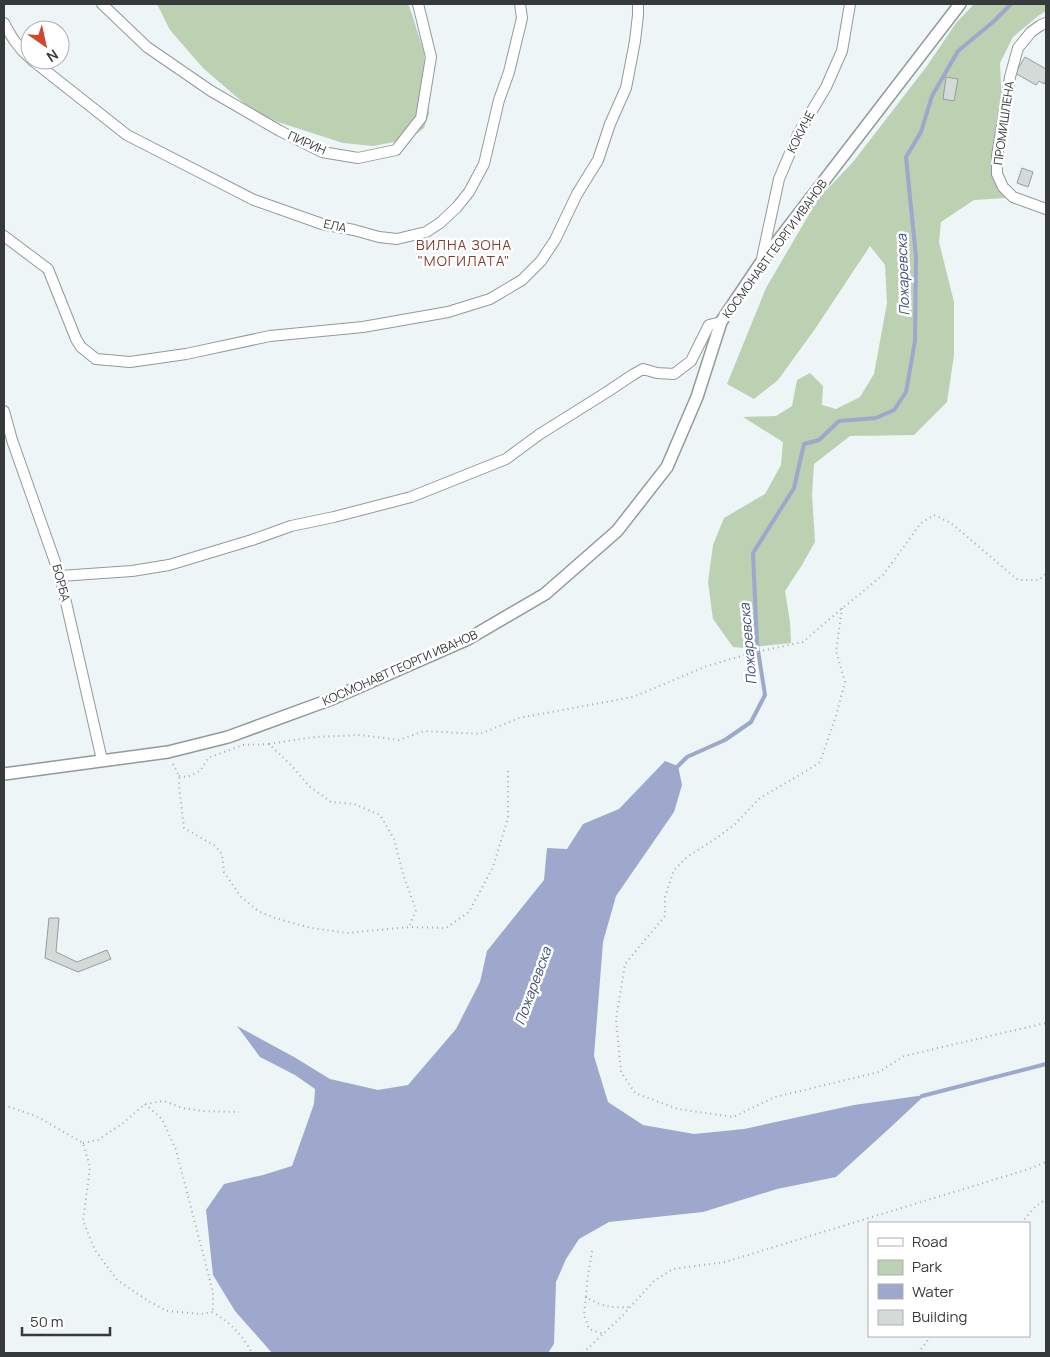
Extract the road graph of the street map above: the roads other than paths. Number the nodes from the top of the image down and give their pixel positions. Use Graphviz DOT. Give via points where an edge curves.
graph roads {
  1 [pos="102,4"];
  2 [pos="418,4"];
  3 [pos="520,4"];
  4 [pos="638,4"];
  5 [pos="850,4"];
  6 [pos="960,4"];
  7 [pos="4,23"];
  8 [pos="1046,23"];
  9 [pos="20,49"];
  10 [pos="45,70"];
  11 [pos="1046,209"];
  12 [pos="4,236"];
  13 [pos="760,264"];
  14 [pos="721,322"];
  15 [pos="4,411"];
  16 [pos="60,576"];
  17 [pos="102,760"];
  18 [pos="4,774"];
  1 -- 2 [label="street, ПИРИН" via="147,47 210,91 322,152 358,158 396,150 421,118 431,57"];
  3 -- 10 [label="street, ЕЛА" via="522,18 484,164 469,192 440,223 426,232 397,239 322,224 254,200 127,134"];
  4 -- 12 [label="street" via="626,88 598,160 541,261 522,280 490,299 448,312 362,327 270,336 186,354 130,362 96,359 76,339 48,268"];
  5 -- 13 [label="street, КОКИЧЕ" via="842,51 826,87 798,134 779,179"];
  6 -- 13 [label="street, КОСМОНАВТ ГЕОРГИ ИВАНОВ"];
  7 -- 9 [label="street, ЕЛА"];
  8 -- 11 [label="street, ПРОМИШЛЕНА" via="1032,32 1018,48 997,156 997,174 1013,197"];
  13 -- 14 [label="street, КОСМОНАВТ ГЕОРГИ ИВАНОВ"];
  14 -- 16 [label="street" via="709,325 690,361 674,374 643,369 506,459 411,497 291,526 169,565"];
  14 -- 17 [label="street, КОСМОНАВТ ГЕОРГИ ИВАНОВ" via="697,397 667,467 617,531 545,594 468,639 328,700 228,738 168,752"];
  15 -- 16 [label="street, БОРБА"];
  16 -- 17 [label="street, БОРБА"];
  17 -- 18 [label="street, КОСМОНАВТ ГЕОРГИ ИВАНОВ"];
}
